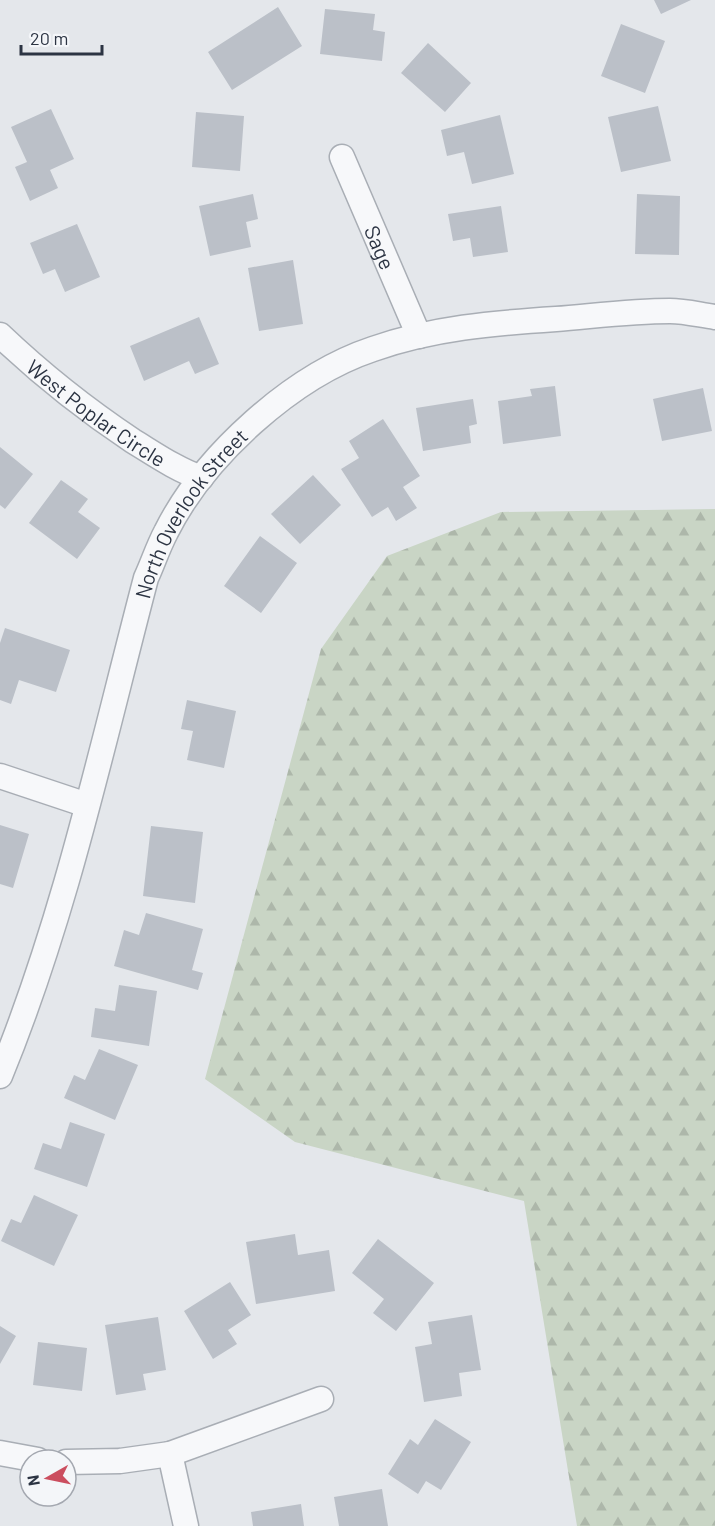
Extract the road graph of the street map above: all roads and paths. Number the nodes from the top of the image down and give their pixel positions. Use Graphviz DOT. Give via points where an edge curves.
graph roads {
  1 [pos="342,157"];
  2 [pos="715,317"];
  3 [pos="0,335"];
  4 [pos="419,336"];
  5 [pos="201,478"];
  6 [pos="0,776"];
  7 [pos="87,805"];
  8 [pos="0,1076"];
  9 [pos="321,1399"];
  10 [pos="0,1453"];
  11 [pos="170,1454"];
  12 [pos="18,1456"];
  13 [pos="78,1462"];
  14 [pos="186,1526"];
  1 -- 4 [label="street, Sage"];
  2 -- 4 [label="street, North Overlook Street" via="671,311 478,324"];
  3 -- 5 [label="street, West Poplar Circle" via="37,371 96,416 178,470"];
  4 -- 5 [label="street, North Overlook Street" via="372,349 329,369 284,398 239,436"];
  5 -- 7 [label="street, North Overlook Street" via="166,531 146,578"];
  6 -- 7 [label="street"];
  7 -- 8 [label="street, North Overlook Street" via="69,882 26,1014"];
  9 -- 11 [label="street"];
  10 -- 12 [label="street"];
  11 -- 13 [label="street"];
  11 -- 14 [label="street"];
}
